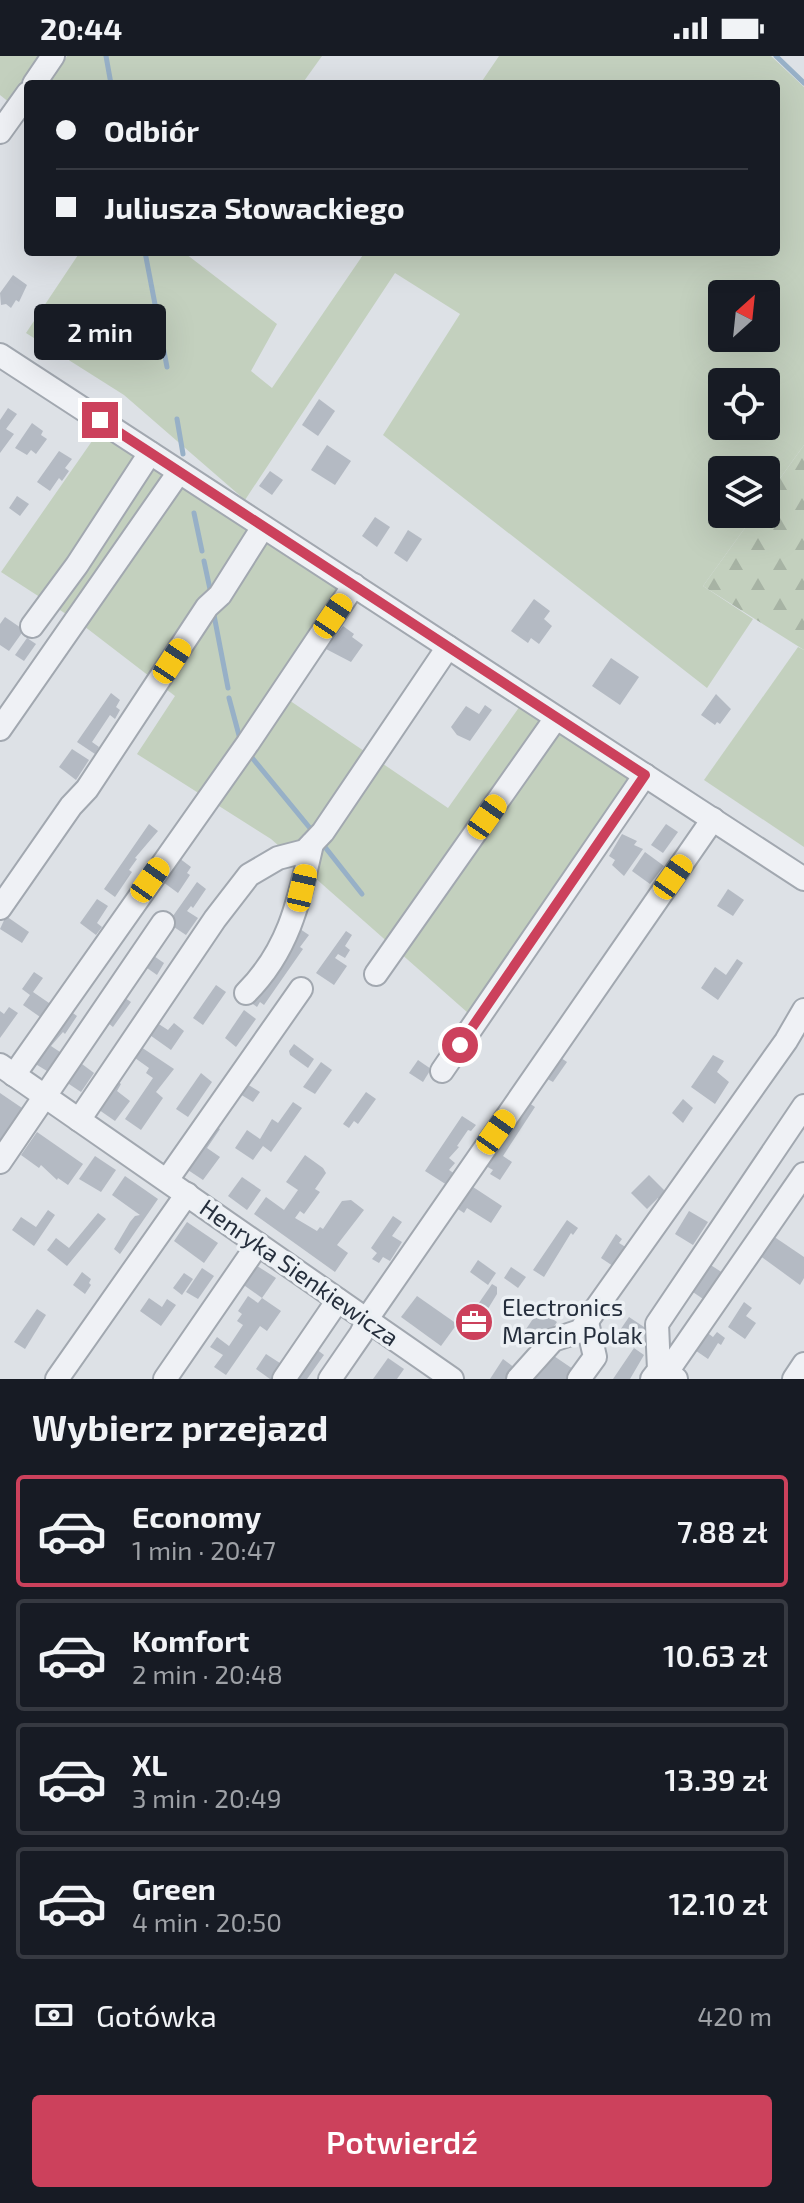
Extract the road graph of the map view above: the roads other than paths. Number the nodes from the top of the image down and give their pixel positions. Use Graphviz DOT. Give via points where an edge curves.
graph roads {
  1 [pos="53,56"];
  2 [pos="37,80"];
  3 [pos="24,99"];
  4 [pos="0,132"];
  5 [pos="0,355"];
  6 [pos="150,453"];
  7 [pos="179,472"];
  8 [pos="263,527"];
  9 [pos="354,585"];
  10 [pos="32,626"];
  11 [pos="448,647"];
  12 [pos="556,718"];
  13 [pos="0,729"];
  14 [pos="645,775"];
  15 [pos="713,819"];
  16 [pos="312,844"];
  17 [pos="804,879"];
  18 [pos="0,908"];
  19 [pos="163,923"];
  20 [pos="376,974"];
  21 [pos="301,989"];
  22 [pos="246,993"];
  23 [pos="804,1010"];
  24 [pos="442,1071"];
  25 [pos="5,1072"];
  26 [pos="44,1095"];
  27 [pos="804,1106"];
  28 [pos="79,1120"];
  29 [pos="0,1162"];
  30 [pos="804,1174"];
  31 [pos="167,1180"];
  32 [pos="187,1194"];
  33 [pos="258,1244"];
  34 [pos="338,1300"];
  35 [pos="368,1321"];
  36 [pos="587,1322"];
  37 [pos="804,1364"];
  38 [pos="57,1379"];
  39 [pos="165,1379"];
  40 [pos="284,1379"];
  41 [pos="330,1379"];
  42 [pos="452,1379"];
  43 [pos="518,1379"];
  44 [pos="579,1379"];
  45 [pos="652,1379"];
  46 [pos="676,1379"];
  47 [pos="794,1379"];
  1 -- 2 [label="street"];
  3 -- 4 [label="street"];
  5 -- 6 [label="street"];
  6 -- 7 [label="street"];
  6 -- 10 [label="street"];
  7 -- 8 [label="street"];
  7 -- 13 [label="street"];
  8 -- 9 [label="street"];
  8 -- 18 [label="street"];
  9 -- 11 [label="street"];
  9 -- 25 [label="street" via="248,743"];
  11 -- 12 [label="street"];
  11 -- 16 [label="street"];
  12 -- 14 [label="street"];
  12 -- 20 [label="street"];
  14 -- 15 [label="street"];
  14 -- 24 [label="street"];
  15 -- 17 [label="street"];
  15 -- 35 [label="street"];
  16 -- 22 [label="street" via="286,940 265,975"];
  16 -- 28 [label="street" via="249,875"];
  19 -- 26 [label="street"];
  21 -- 31 [label="street"];
  23 -- 36 [label="street"];
  25 -- 26 [label="street, Henryka Sienkiewicza"];
  26 -- 28 [label="street, Henryka Sienkiewicza"];
  26 -- 29 [label="street"];
  27 -- 45 [label="street" via="657,1324 659,1370"];
  28 -- 31 [label="street, Henryka Sienkiewicza"];
  30 -- 46 [label="street" via="667,1372"];
  31 -- 32 [label="street, Henryka Sienkiewicza"];
  32 -- 33 [label="street, Henryka Sienkiewicza"];
  32 -- 38 [label="street, Henryka Sienkiewicza"];
  33 -- 34 [label="street, Henryka Sienkiewicza"];
  33 -- 39 [label="street"];
  34 -- 35 [label="street, Henryka Sienkiewicza"];
  34 -- 40 [label="street"];
  35 -- 41 [label="street"];
  35 -- 42 [label="street, Henryka Sienkiewicza"];
  36 -- 43 [label="street" via="580,1331 553,1340"];
  36 -- 44 [label="street" via="595,1357"];
  37 -- 47 [label="street"];
}
